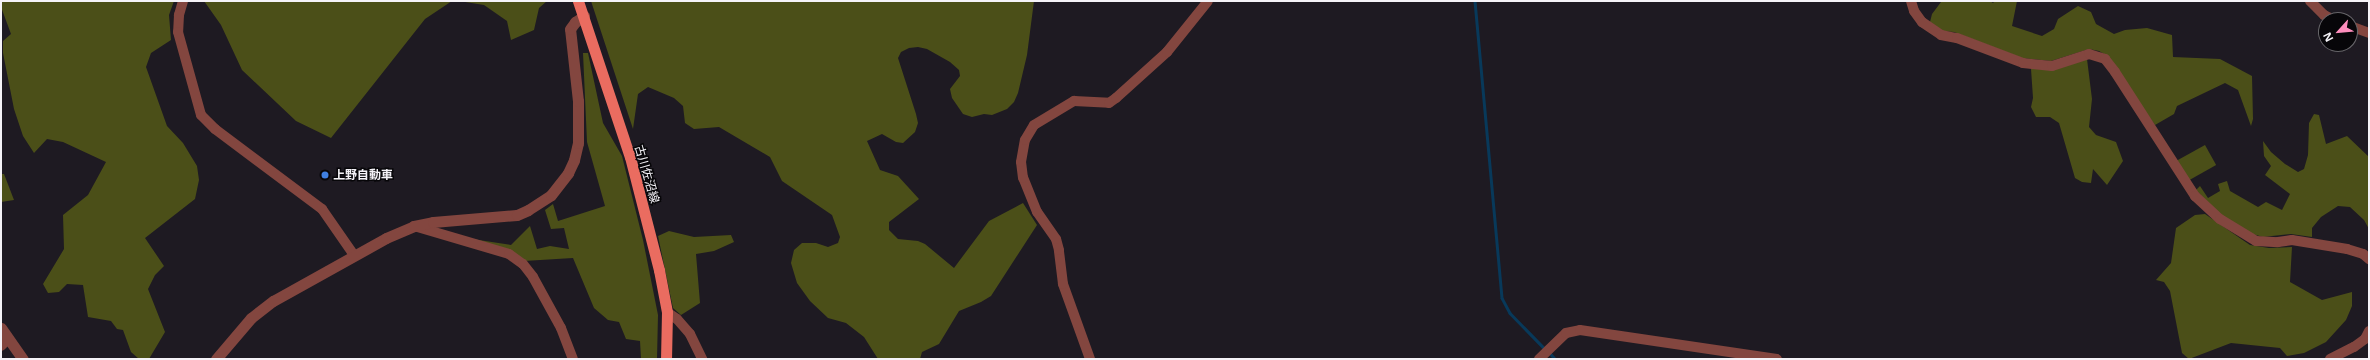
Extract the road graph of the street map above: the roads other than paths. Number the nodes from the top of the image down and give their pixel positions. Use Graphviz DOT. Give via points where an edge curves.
graph roads {
  1 [pos="183,1"];
  2 [pos="578,1"];
  3 [pos="1208,1"];
  4 [pos="1911,1"];
  5 [pos="2310,1"];
  6 [pos="2321,12"];
  7 [pos="584,16"];
  8 [pos="2358,29"];
  9 [pos="2369,33"];
  10 [pos="414,226"];
  11 [pos="354,255"];
  12 [pos="2369,259"];
  13 [pos="667,312"];
  14 [pos="1,328"];
  15 [pos="2369,331"];
  16 [pos="5,342"];
  17 [pos="1545,353"];
  18 [pos="221,356"];
  19 [pos="23,359"];
  20 [pos="573,359"];
  21 [pos="666,359"];
  22 [pos="702,359"];
  23 [pos="1090,359"];
  24 [pos="1776,359"];
  25 [pos="2330,359"];
  1 -- 11 [label="street" via="178,32 201,115 215,129 322,209"];
  2 -- 7 [label="main road, 古川佐沼線"];
  3 -- 23 [label="street" via="1168,52 1116,98 1109,102 1074,101 1034,125 1024,140 1021,162 1023,178 1037,212 1056,239 1063,284"];
  4 -- 12 [label="street" via="1922,22 1941,35 1957,38 2023,63 2052,66 2089,54 2105,59 2195,196 2220,219 2256,241 2292,240 2347,249 2363,254"];
  5 -- 6 [label="street"];
  7 -- 10 [label="street" via="570,29 579,125 574,160 561,184 541,203 517,215 447,220"];
  7 -- 13 [label="main road, 古川佐沼線" via="630,157"];
  8 -- 9 [label="street"];
  10 -- 11 [label="street"];
  10 -- 20 [label="street" via="509,254 523,264 557,321"];
  11 -- 18 [label="street" via="261,310 242,327"];
  13 -- 21 [label="main road, 古川佐沼線"];
  13 -- 22 [label="street" via="690,334"];
  14 -- 16 [label="street"];
  15 -- 25 [label="street" via="2354,347"];
  16 -- 19 [label="street"];
  17 -- 24 [label="street" via="1566,333 1580,330"];
}
